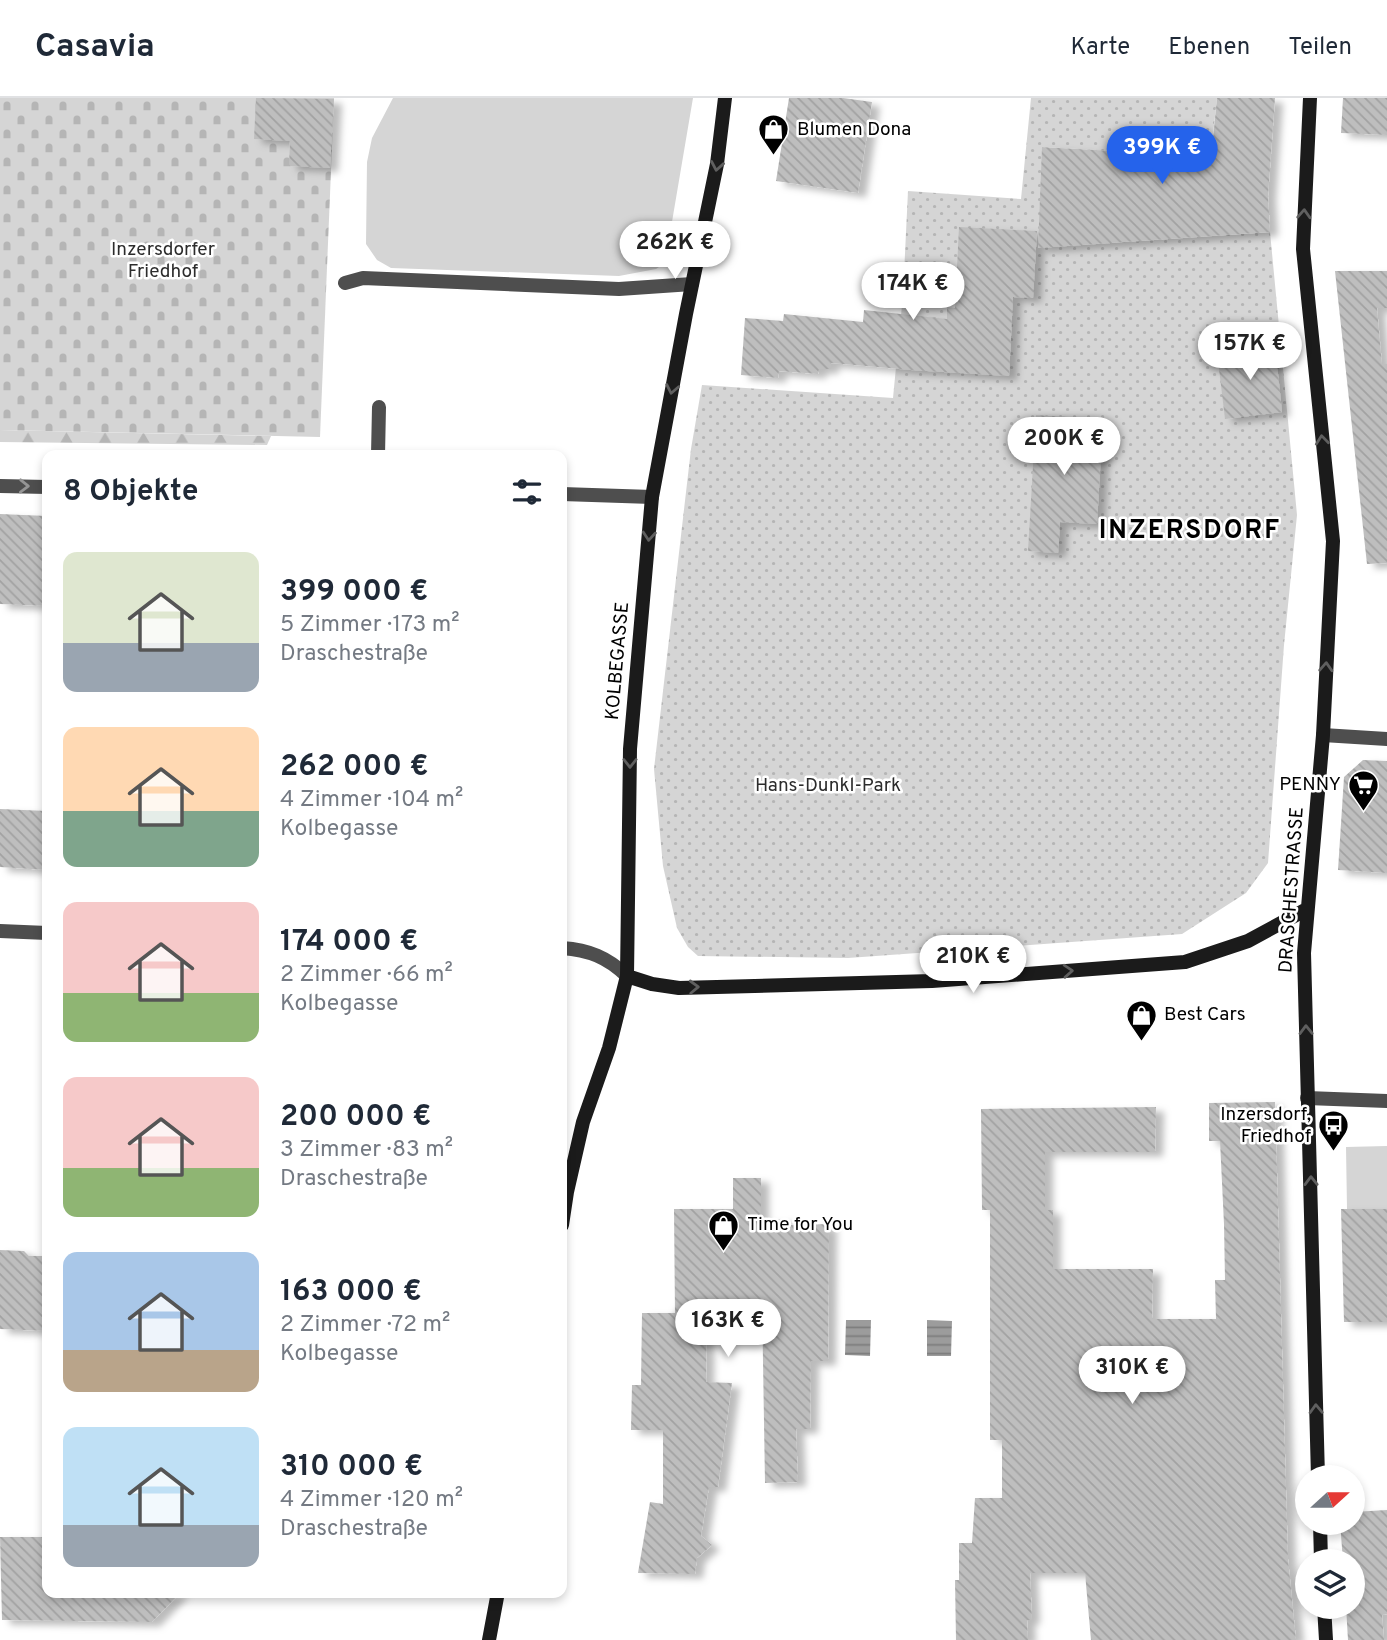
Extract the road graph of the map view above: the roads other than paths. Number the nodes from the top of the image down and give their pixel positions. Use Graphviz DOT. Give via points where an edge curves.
graph roads {
  1 [pos="725,98"];
  2 [pos="1310,98"];
  3 [pos="345,282"];
  4 [pos="692,284"];
  5 [pos="379,407"];
  6 [pos="378,450"];
  7 [pos="0,486"];
  8 [pos="42,487"];
  9 [pos="567,494"];
  10 [pos="652,497"];
  11 [pos="1323,735"];
  12 [pos="1387,739"];
  13 [pos="1307,909"];
  14 [pos="0,931"];
  15 [pos="42,933"];
  16 [pos="567,948"];
  17 [pos="627,976"];
  18 [pos="1307,1098"];
  19 [pos="1387,1101"];
  20 [pos="567,1192"];
  21 [pos="1318,1465"];
  22 [pos="497,1598"];
  23 [pos="1325,1619"];
  24 [pos="489,1640"];
  25 [pos="1326,1640"];
  1 -- 4 [label="main road, KOLBEGASSE, one-way" via="717,164"];
  11 -- 2 [label="main road, DRASCHESTRASSE, one-way" via="1333,541 1303,249"];
  3 -- 4 [label="street" via="363,278 619,289"];
  4 -- 10 [label="main road, KOLBEGASSE, one-way"];
  5 -- 6 [label="street"];
  7 -- 8 [label="street, one-way"];
  9 -- 10 [label="street"];
  10 -- 17 [label="main road, KOLBEGASSE, one-way" via="630,749"];
  11 -- 12 [label="street"];
  11 -- 13 [label="main road, DRASCHESTRASSE"];
  17 -- 13 [label="main road, one-way" via="679,988 932,981 1185,962 1248,941"];
  18 -- 13 [label="main road, DRASCHESTRASSE, one-way"];
  14 -- 15 [label="street"];
  16 -- 17 [label="street" via="597,954"];
  17 -- 20 [label="main road, KOLBEGASSE"];
  18 -- 19 [label="street"];
  21 -- 18 [label="main road, DRASCHESTRASSE, one-way"];
  22 -- 24 [label="main road"];
  23 -- 25 [label="main road"];
}
